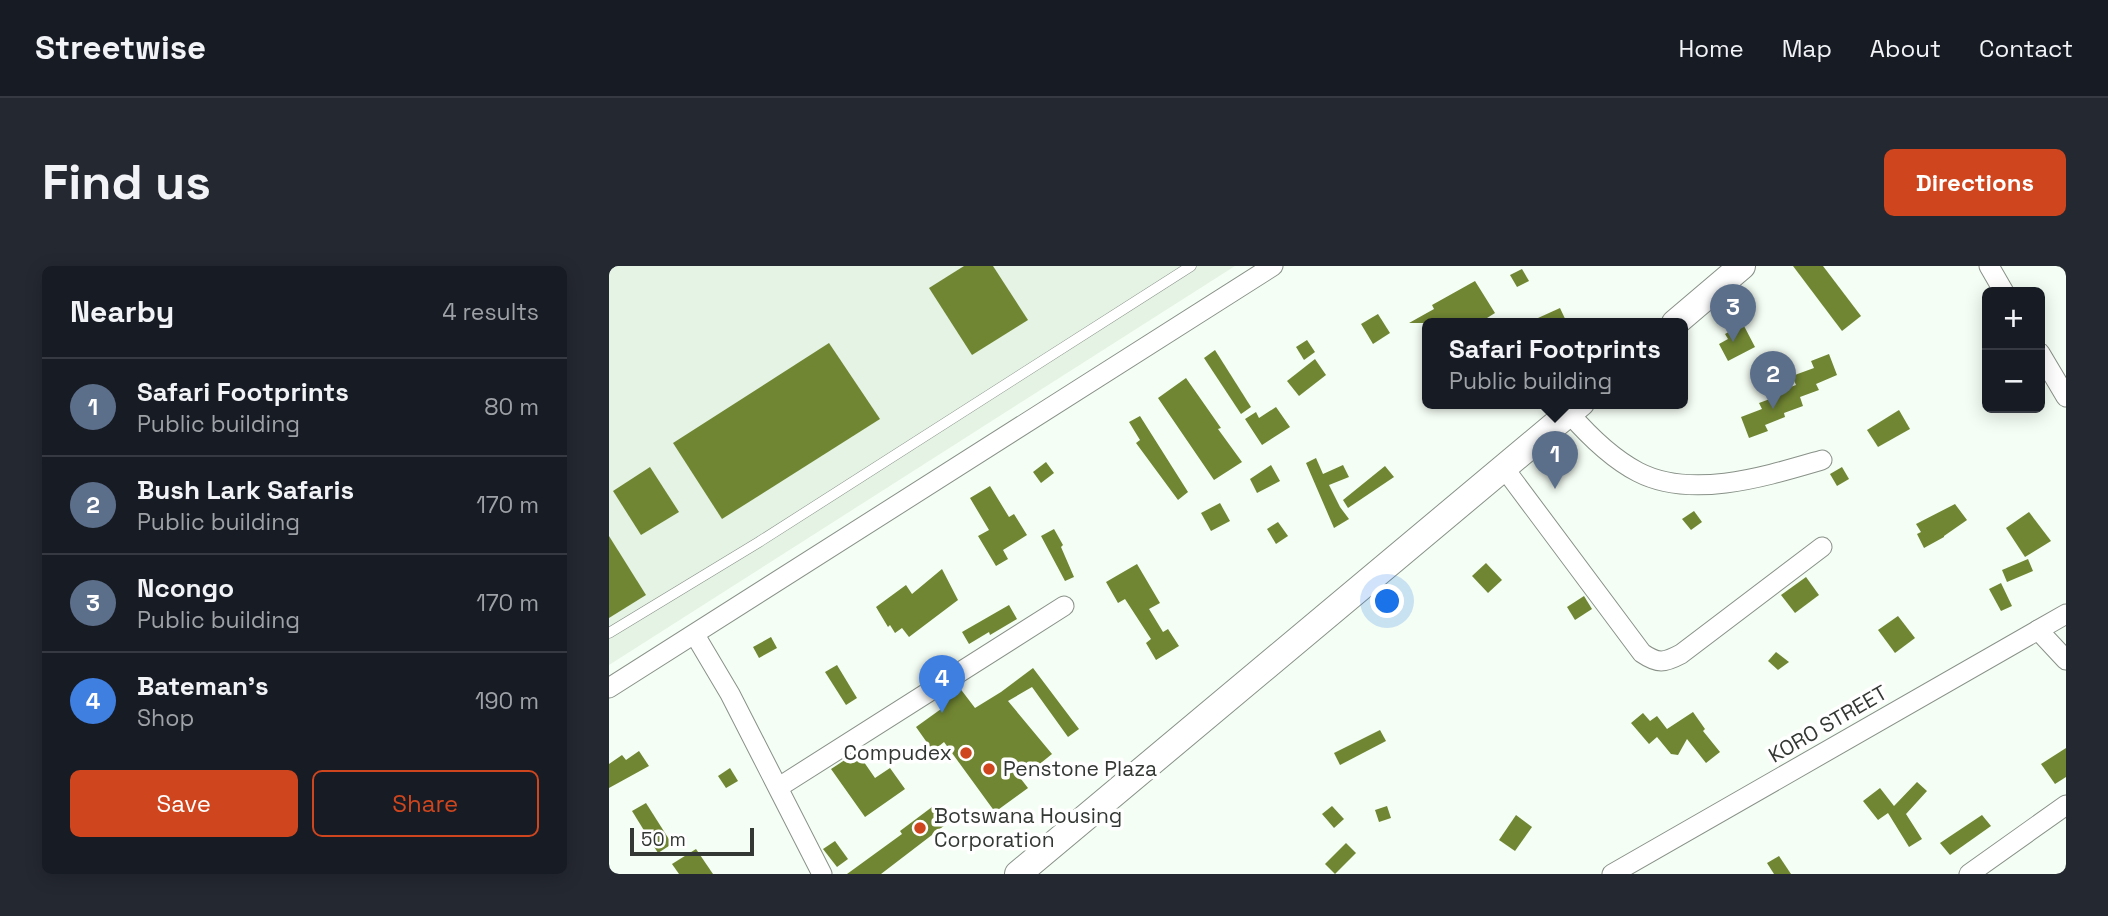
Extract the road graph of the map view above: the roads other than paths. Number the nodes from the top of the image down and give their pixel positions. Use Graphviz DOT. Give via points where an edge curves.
graph roads {
  1 [pos="1191,266"];
  2 [pos="1273,266"];
  3 [pos="1742,266"];
  4 [pos="1989,266"];
  5 [pos="2001,287"];
  6 [pos="1681,318"];
  7 [pos="2045,362"];
  8 [pos="2066,397"];
  9 [pos="1574,409"];
  10 [pos="1576,409"];
  11 [pos="1822,460"];
  12 [pos="1504,468"];
  13 [pos="1822,547"];
  14 [pos="1064,606"];
  15 [pos="2066,614"];
  16 [pos="2038,630"];
  17 [pos="609,633"];
  18 [pos="695,635"];
  19 [pos="2066,660"];
  20 [pos="609,688"];
  21 [pos="779,787"];
  22 [pos="2066,805"];
  23 [pos="822,874"];
  24 [pos="1018,874"];
  25 [pos="1612,874"];
  26 [pos="1969,874"];
  1 -- 17 [label="lane"];
  2 -- 18 [label="street"];
  3 -- 6 [label="main road"];
  4 -- 5 [label="street"];
  7 -- 8 [label="street"];
  9 -- 12 [label="main road"];
  10 -- 11 [label="street" via="1607,451 1638,472 1685,486 1767,476"];
  12 -- 13 [label="street" via="1642,653 1654,661 1681,654"];
  12 -- 24 [label="main road"];
  14 -- 21 [label="street"];
  15 -- 16 [label="street, KORO STREET"];
  16 -- 19 [label="street"];
  16 -- 25 [label="street, KORO STREET"];
  18 -- 20 [label="street"];
  18 -- 21 [label="street"];
  21 -- 23 [label="street"];
  22 -- 26 [label="street"];
}
